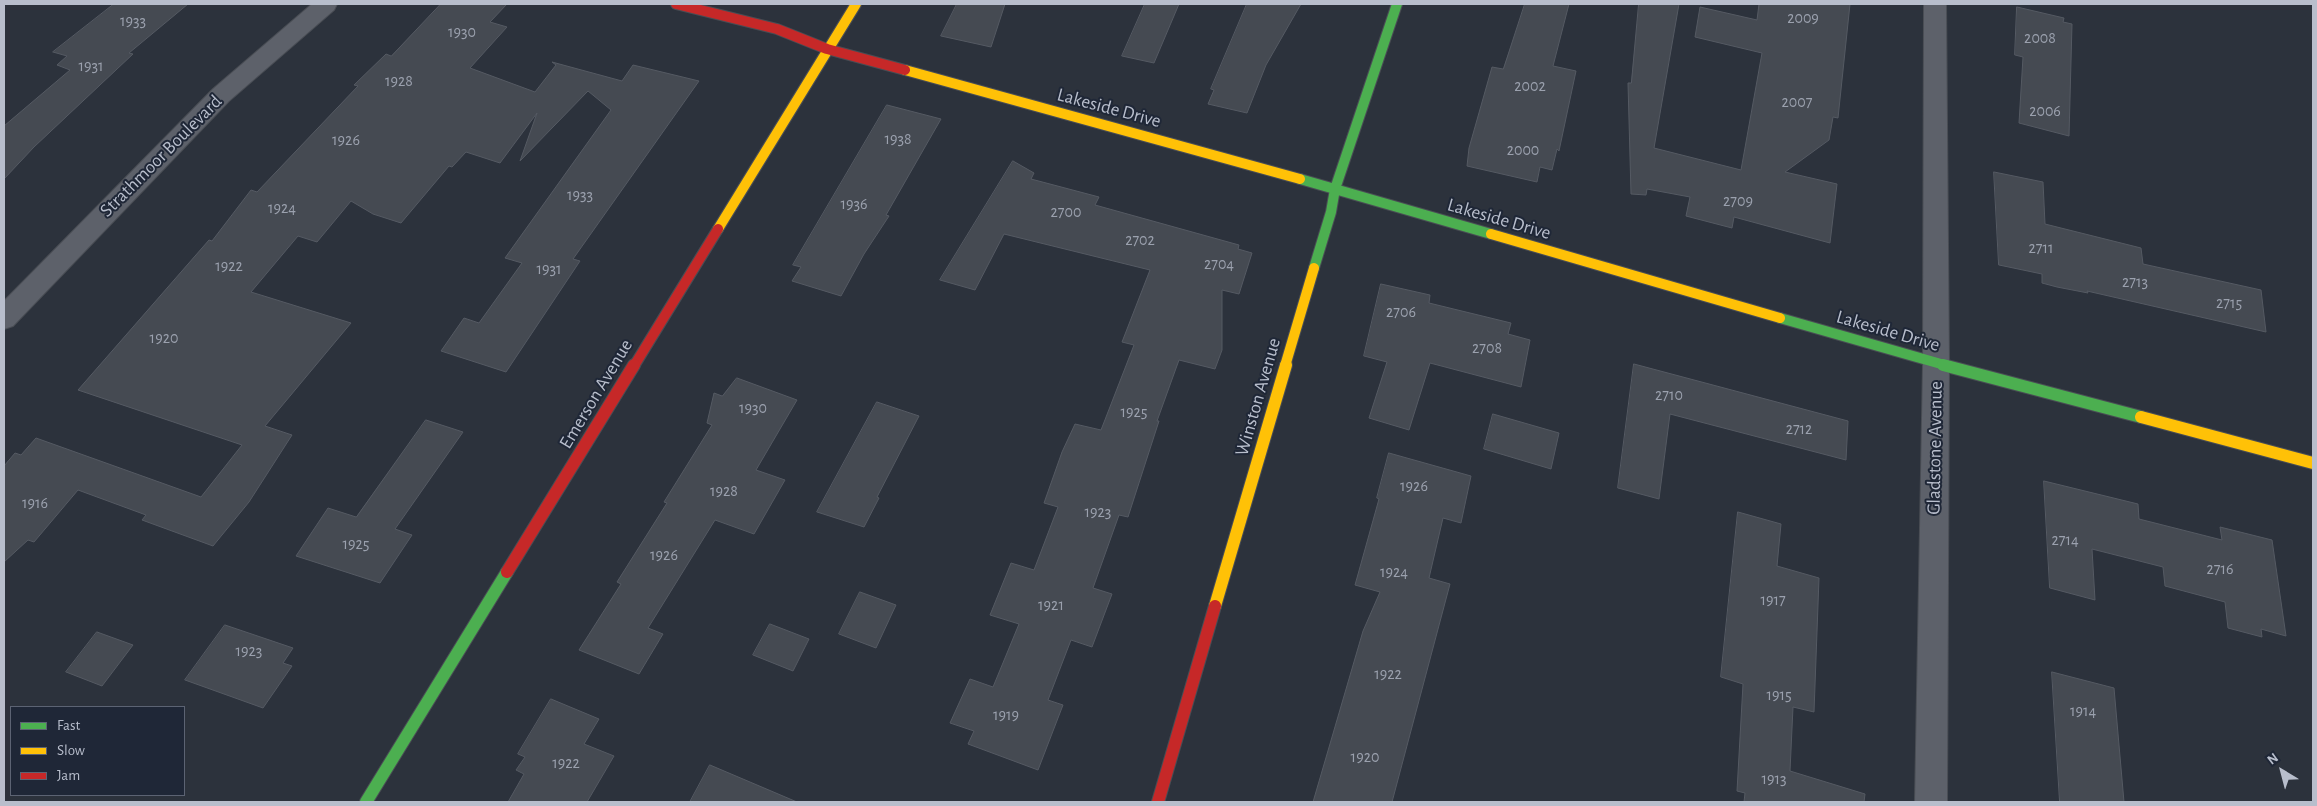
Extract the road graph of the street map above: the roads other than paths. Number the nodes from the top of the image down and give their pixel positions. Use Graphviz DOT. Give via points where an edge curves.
graph roads {
  1 [pos="326,4"];
  2 [pos="676,4"];
  3 [pos="856,4"];
  4 [pos="1397,4"];
  5 [pos="1936,4"];
  6 [pos="827,49"];
  7 [pos="1336,189"];
  8 [pos="4,318"];
  9 [pos="1936,363"];
  10 [pos="2313,463"];
  11 [pos="366,802"];
  12 [pos="1158,802"];
  13 [pos="1931,802"];
  1 -- 8 [label="street, Strathmoor Boulevard" via="215,102"];
  2 -- 6 [label="street, Lakeside Drive" via="777,29"];
  3 -- 6 [label="street, Emerson Avenue"];
  4 -- 7 [label="street, Winston Avenue"];
  5 -- 9 [label="street, Gladstone Avenue"];
  6 -- 7 [label="street, Lakeside Drive"];
  6 -- 11 [label="street, Emerson Avenue"];
  7 -- 9 [label="street, Lakeside Drive"];
  7 -- 12 [label="street, Winston Avenue"];
  9 -- 10 [label="street, Lakeside Drive"];
  9 -- 13 [label="street, Gladstone Avenue"];
}
